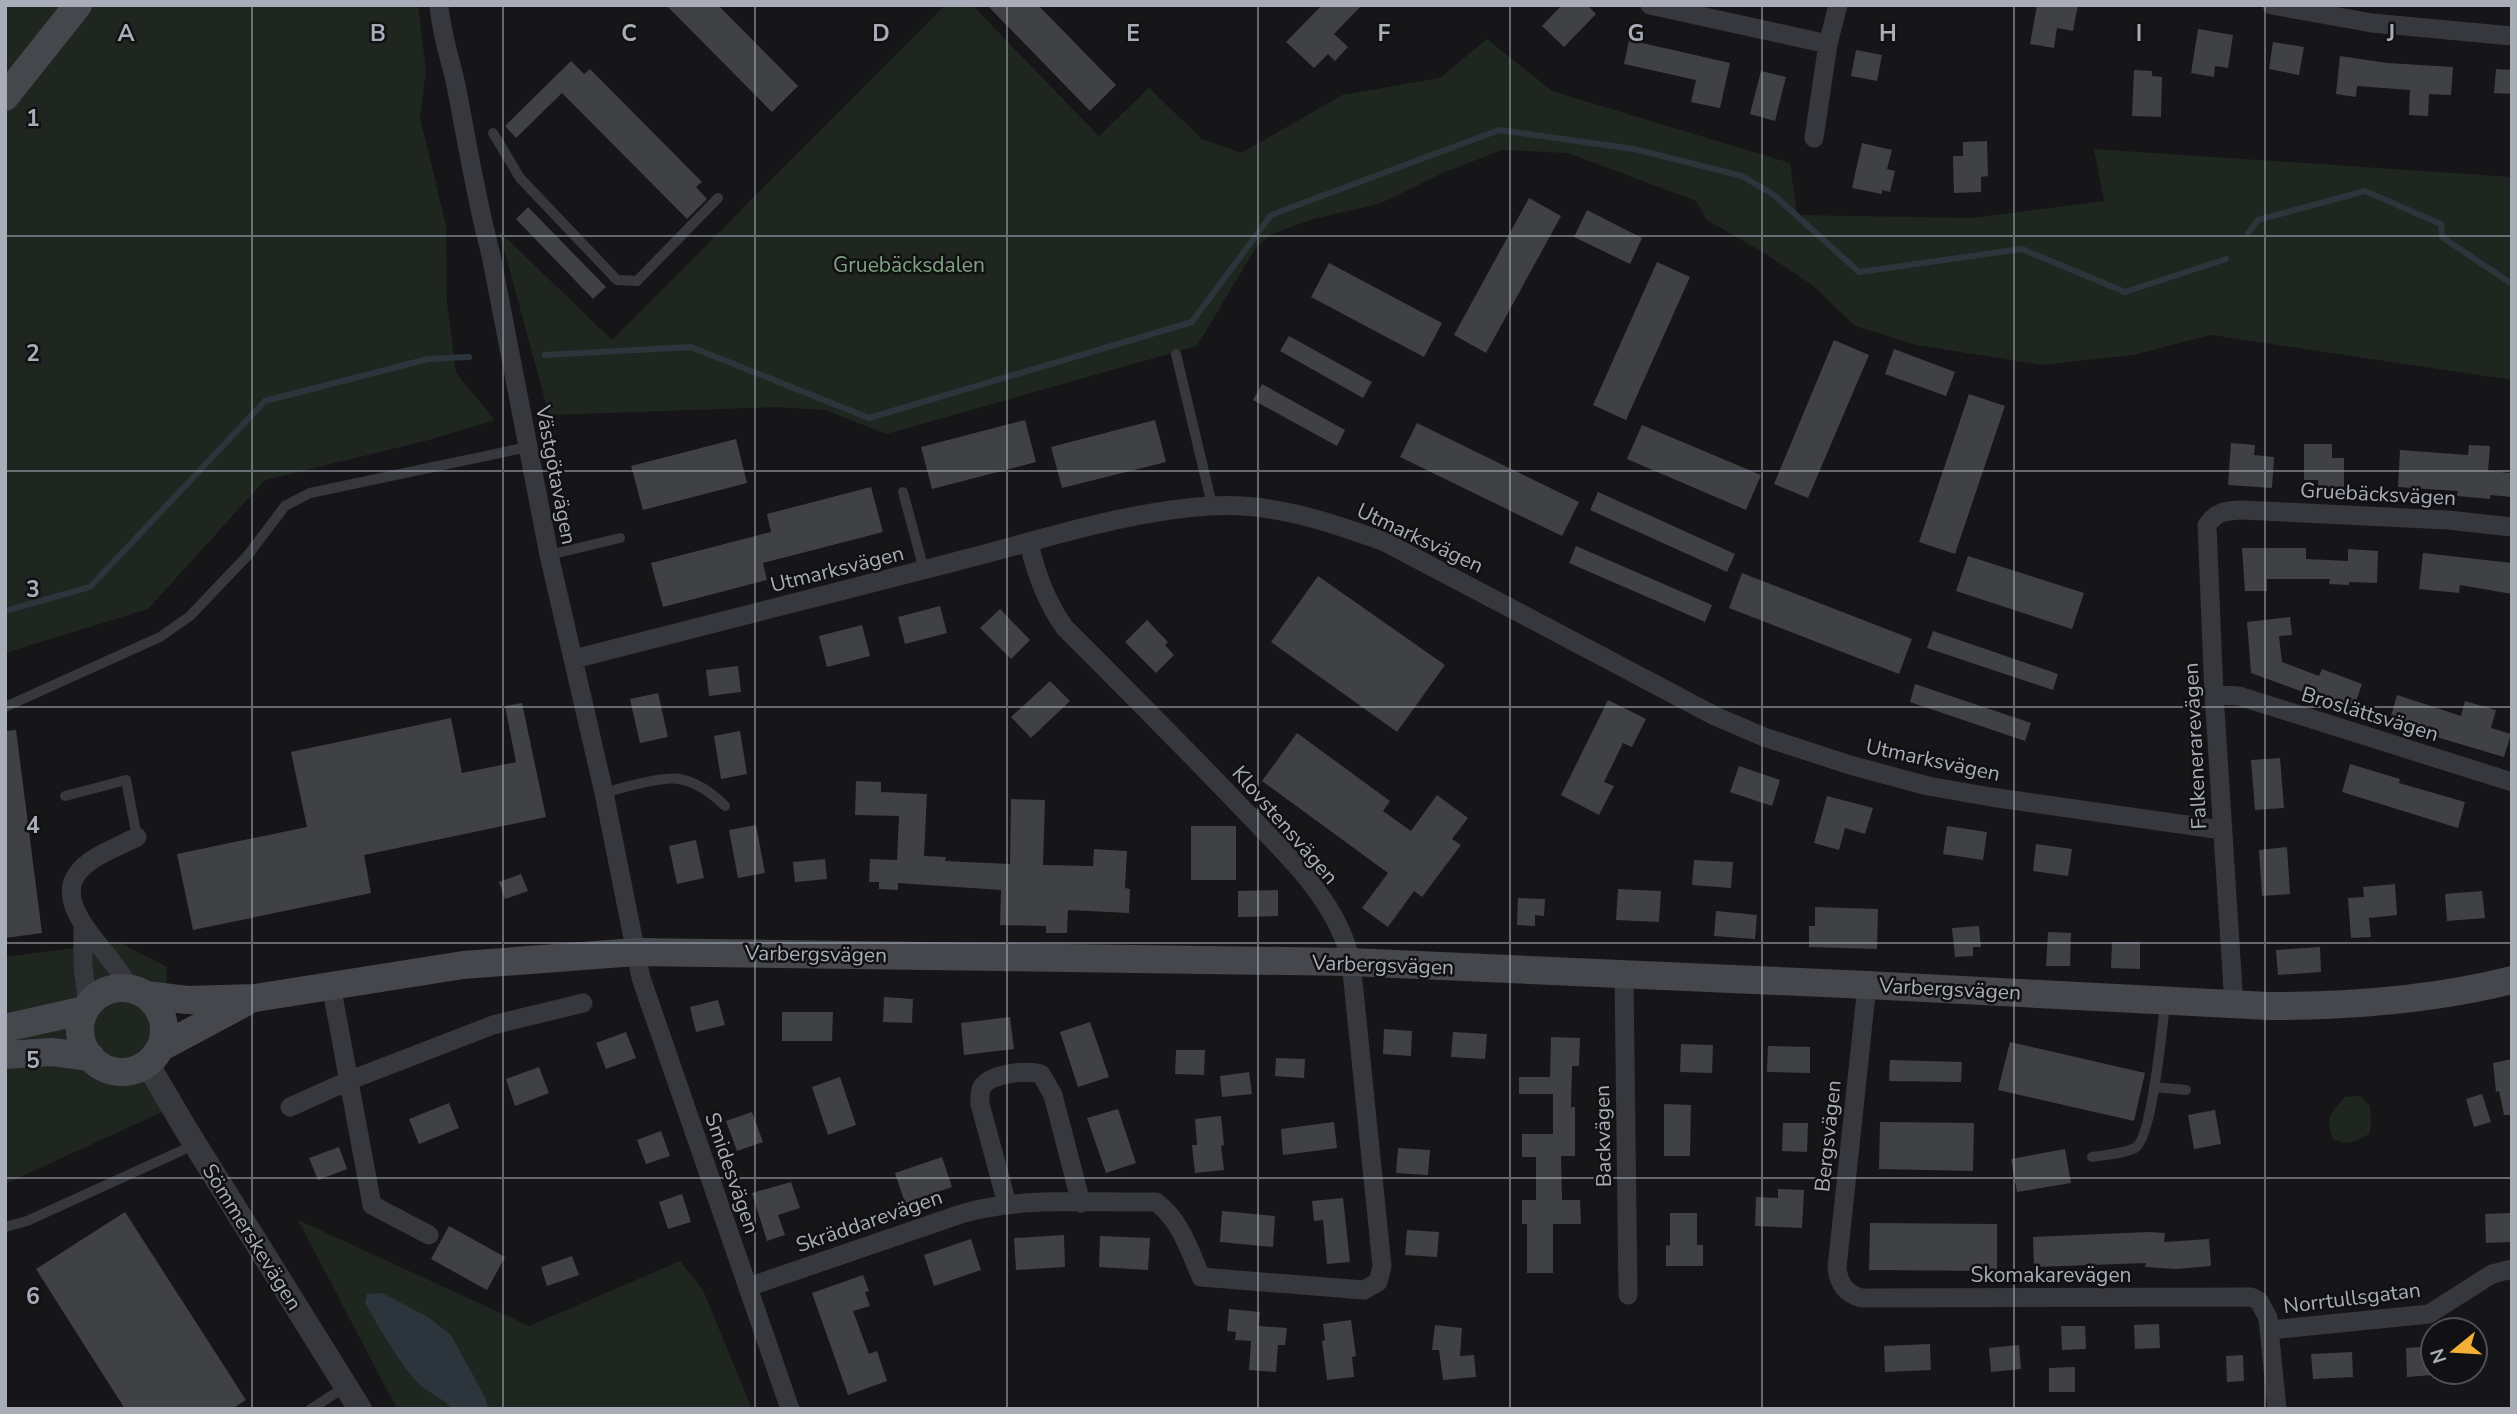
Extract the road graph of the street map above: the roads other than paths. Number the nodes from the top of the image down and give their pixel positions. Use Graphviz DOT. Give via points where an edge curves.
graph roads {
  1 [pos="78,5"];
  2 [pos="439,5"];
  3 [pos="1650,5"];
  4 [pos="1838,5"];
  5 [pos="2272,5"];
  6 [pos="2512,36"];
  7 [pos="1828,44"];
  8 [pos="5,97"];
  9 [pos="493,133"];
  10 [pos="1814,138"];
  11 [pos="718,198"];
  12 [pos="1176,354"];
  13 [pos="528,447"];
  14 [pos="903,492"];
  15 [pos="1212,505"];
  16 [pos="2242,510"];
  17 [pos="2512,527"];
  18 [pos="620,538"];
  19 [pos="1029,543"];
  20 [pos="549,555"];
  21 [pos="924,570"];
  22 [pos="574,659"];
  23 [pos="2214,694"];
  24 [pos="5,707"];
  25 [pos="2512,782"];
  26 [pos="604,793"];
  27 [pos="65,796"];
  28 [pos="726,806"];
  29 [pos="2222,830"];
  30 [pos="137,837"];
  31 [pos="83,925"];
  32 [pos="636,952"];
  33 [pos="1351,962"];
  34 [pos="1625,976"];
  35 [pos="2512,980"];
  36 [pos="331,985"];
  37 [pos="1867,985"];
  38 [pos="139,992"];
  39 [pos="255,998"];
  40 [pos="2166,1000"];
  41 [pos="583,1003"];
  42 [pos="2234,1005"];
  43 [pos="87,1008"];
  44 [pos="5,1028"];
  45 [pos="5,1055"];
  46 [pos="153,1055"];
  47 [pos="91,1057"];
  48 [pos="348,1081"];
  49 [pos="2154,1087"];
  50 [pos="2186,1090"];
  51 [pos="290,1107"];
  52 [pos="194,1144"];
  53 [pos="2092,1157"];
  54 [pos="1082,1203"];
  55 [pos="1007,1204"];
  56 [pos="5,1227"];
  57 [pos="429,1235"];
  58 [pos="2512,1269"];
  59 [pos="1378,1282"];
  60 [pos="748,1287"];
  61 [pos="1844,1290"];
  62 [pos="1628,1295"];
  63 [pos="2270,1330"];
  64 [pos="346,1387"];
  65 [pos="311,1409"];
  66 [pos="359,1409"];
  67 [pos="790,1409"];
  68 [pos="2277,1409"];
  1 -- 8 [label="main road"];
  2 -- 13 [label="street, Västgötavägen"];
  3 -- 7 [label="street"];
  4 -- 7 [label="street"];
  5 -- 6 [label="street" via="2372,23"];
  7 -- 10 [label="street"];
  9 -- 11 [label="lane" via="520,178 617,280 637,281"];
  12 -- 15 [label="lane"];
  13 -- 20 [label="street, Västgötavägen"];
  13 -- 24 [label="lane" via="310,494 285,506 248,555 190,616 160,636"];
  14 -- 21 [label="lane"];
  15 -- 19 [label="street, Utmarksvägen" via="1112,520"];
  15 -- 29 [label="street, Utmarksvägen" via="1299,514 1385,542 1715,716 1850,765 1928,786"];
  16 -- 17 [label="street, Gruebäcksvägen"];
  16 -- 23 [label="street, Falkenerarevägen" via="2214,515 2207,526"];
  18 -- 20 [label="lane"];
  19 -- 21 [label="street, Utmarksvägen"];
  19 -- 33 [label="street, Klovstensvägen" via="1052,610 1065,628 1304,875 1332,914"];
  20 -- 22 [label="street, Västgötavägen"];
  21 -- 22 [label="street, Utmarksvägen"];
  22 -- 26 [label="street, Västgötavägen"];
  23 -- 25 [label="street, Broslättsvägen" via="2239,696"];
  23 -- 29 [label="street, Falkenerarevägen"];
  26 -- 28 [label="lane" via="678,779 710,791"];
  26 -- 32 [label="street, Västgötavägen"];
  27 -- 30 [label="lane" via="125,780"];
  29 -- 42 [label="street, Falkenerarevägen"];
  30 -- 31 [label="street" via="76,875 71,889"];
  31 -- 38 [label="street"];
  31 -- 43 [label="street"];
  32 -- 33 [label="main road, Varbergsvägen"];
  32 -- 36 [label="main road, Varbergsvägen" via="463,965"];
  32 -- 60 [label="street, Smidesvägen" via="641,978"];
  33 -- 34 [label="main road, Varbergsvägen"];
  33 -- 59 [label="street, Klovstensvägen" via="1382,1266"];
  34 -- 37 [label="main road, Varbergsvägen"];
  34 -- 62 [label="street, Backvägen"];
  35 -- 42 [label="main road, Varbergsvägen" via="2435,995 2332,1006"];
  36 -- 39 [label="main road, Varbergsvägen"];
  36 -- 48 [label="street"];
  37 -- 40 [label="main road, Varbergsvägen"];
  37 -- 61 [label="street, Bergsvägen" via="1837,1268"];
  38 -- 39 [label="main road, Varbergsvägen" via="187,1000"];
  38 -- 43 [label="main road" via="110,990"];
  38 -- 46 [label="main road" via="156,1006 162,1019 164,1034"];
  39 -- 46 [label="main road, Varbergsvägen"];
  40 -- 42 [label="main road, Varbergsvägen"];
  40 -- 49 [label="lane"];
  41 -- 48 [label="street" via="493,1025"];
  43 -- 44 [label="main road"];
  43 -- 47 [label="main road" via="81,1031"];
  45 -- 47 [label="main road" via="52,1052"];
  46 -- 47 [label="main road" via="138,1069 121,1071 104,1067"];
  46 -- 52 [label="street, Sömmerskevägen"];
  48 -- 51 [label="street"];
  48 -- 57 [label="street" via="372,1205"];
  49 -- 50 [label="lane"];
  49 -- 53 [label="lane" via="2141,1142 2134,1148"];
  52 -- 56 [label="lane"];
  52 -- 64 [label="street, Sömmerskevägen"];
  54 -- 55 [label="street, Skräddarevägen"];
  54 -- 55 [label="street" via="1053,1095 1041,1074 1031,1072 990,1080 980,1095"];
  54 -- 59 [label="street, Skräddarevägen" via="1156,1202 1179,1225 1201,1277 1364,1290"];
  55 -- 60 [label="street, Skräddarevägen" via="961,1214"];
  58 -- 63 [label="street, Norrtullsgatan" via="2492,1273 2429,1314"];
  60 -- 67 [label="street, Smidesvägen"];
  61 -- 63 [label="street, Skomakarevägen" via="1861,1298 2241,1297 2259,1301"];
  63 -- 68 [label="street"];
  64 -- 65 [label="lane"];
  64 -- 66 [label="street, Sömmerskevägen"];
}
